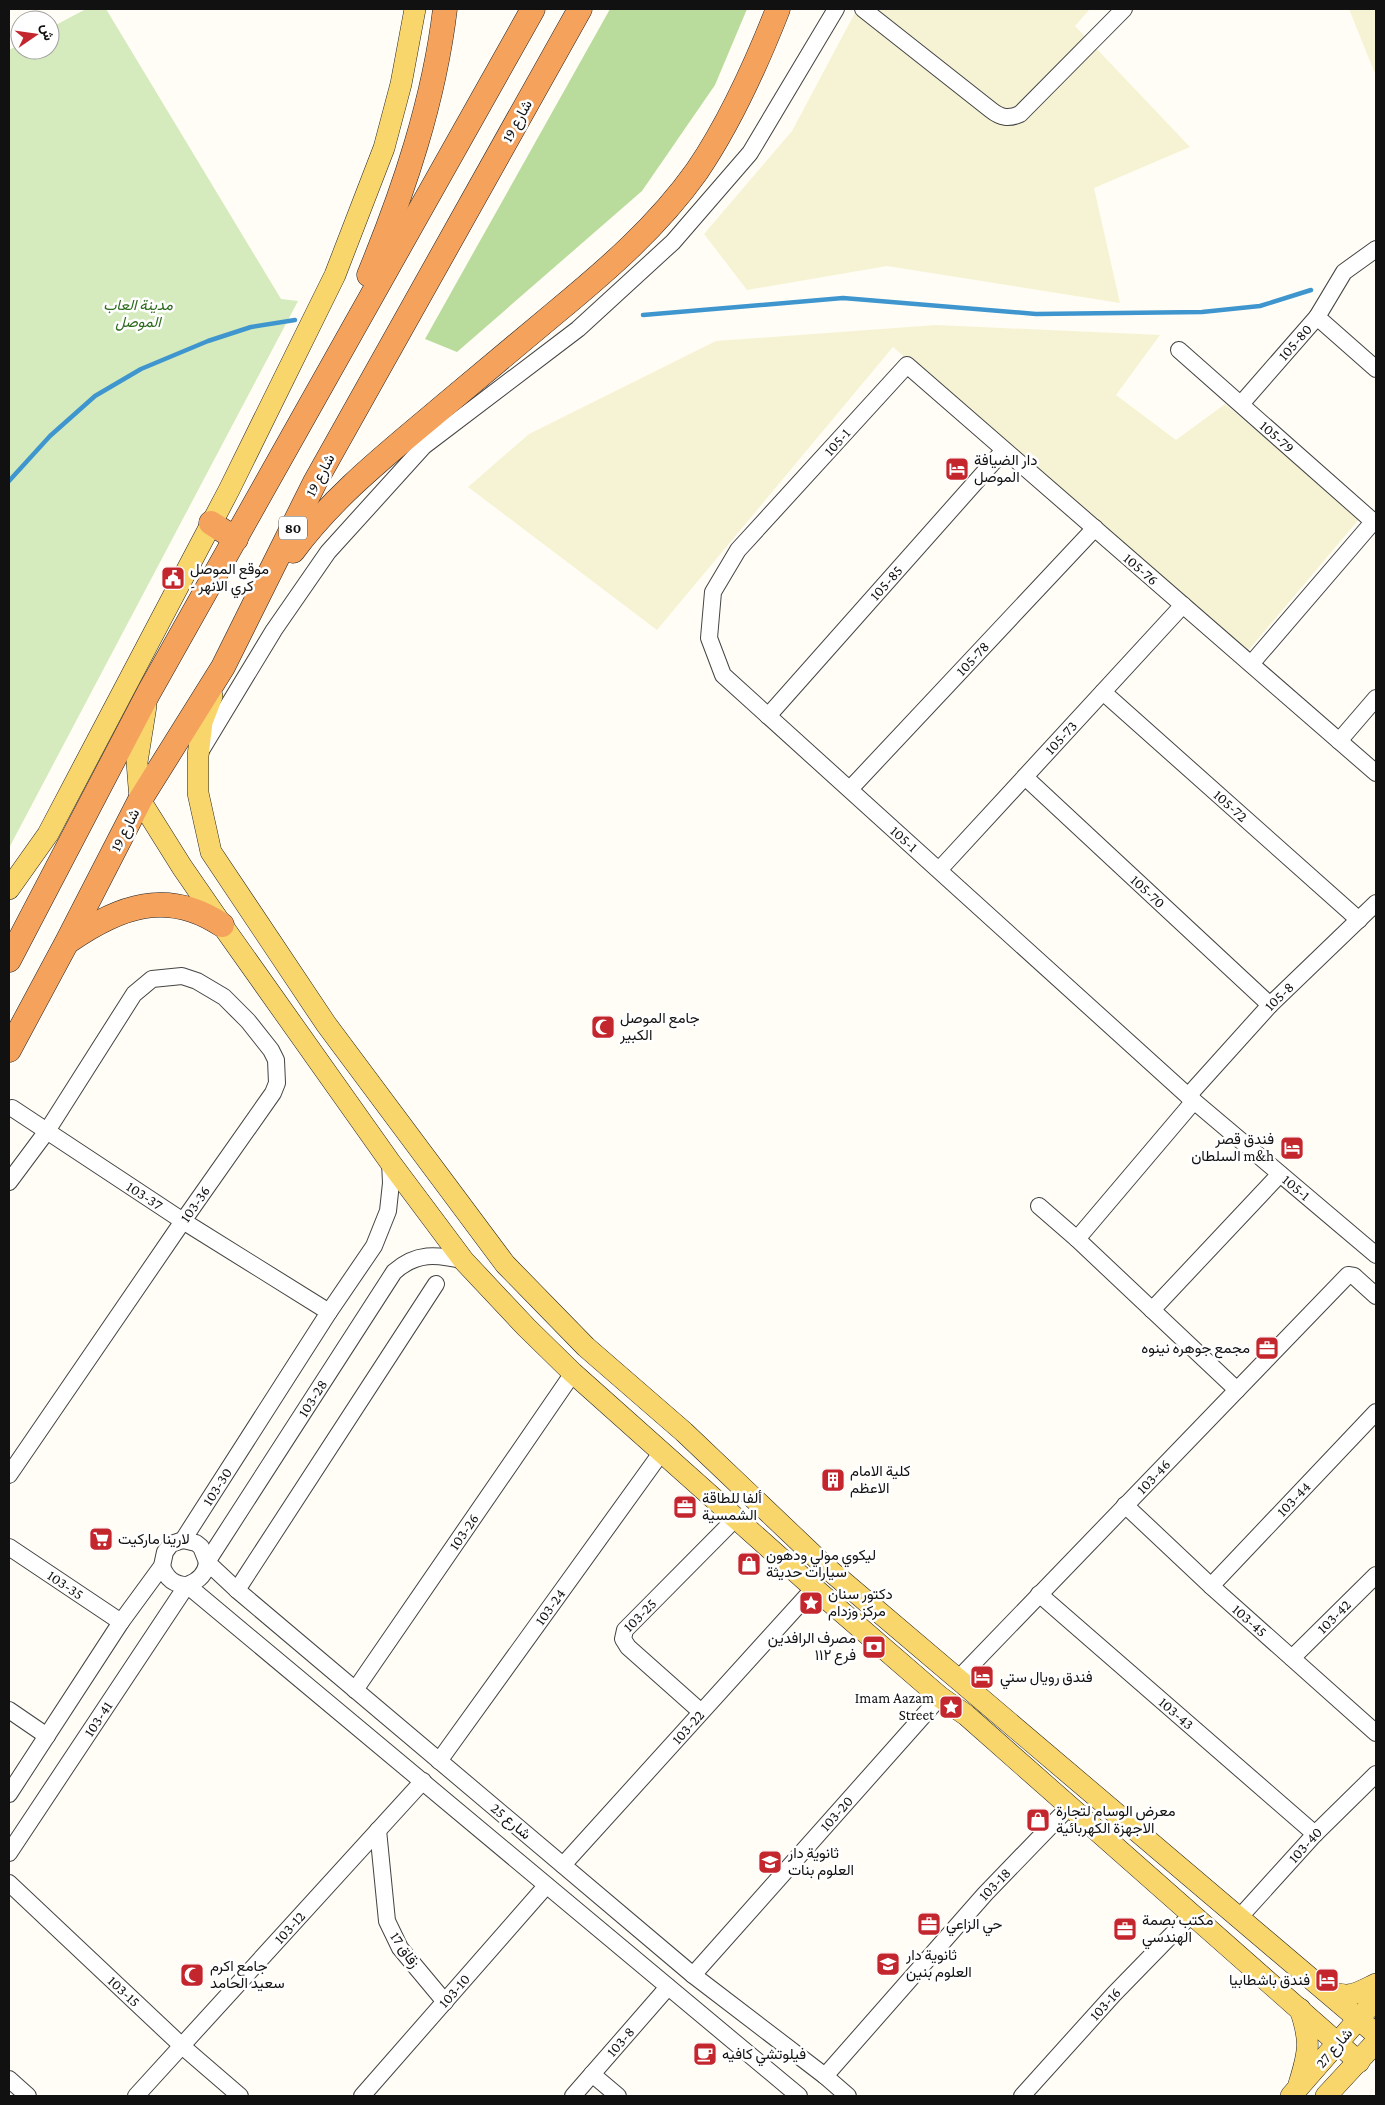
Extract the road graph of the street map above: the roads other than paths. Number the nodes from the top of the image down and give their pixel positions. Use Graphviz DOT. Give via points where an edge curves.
graph roads {
  1 [pos="415,9"];
  2 [pos="445,9"];
  3 [pos="533,9"];
  4 [pos="580,9"];
  5 [pos="778,9"];
  6 [pos="836,9"];
  7 [pos="863,9"];
  8 [pos="1124,9"];
  9 [pos="1376,248"];
  10 [pos="1317,317"];
  11 [pos="1179,350"];
  12 [pos="907,365"];
  13 [pos="1376,369"];
  14 [pos="328,372"];
  15 [pos="1241,404"];
  16 [pos="1004,450"];
  17 [pos="211,523"];
  18 [pos="1375,523"];
  19 [pos="1095,528"];
  20 [pos="236,539"];
  21 [pos="1183,606"];
  22 [pos="252,610"];
  23 [pos="1251,664"];
  24 [pos="223,667"];
  25 [pos="150,692"];
  26 [pos="1103,692"];
  27 [pos="1376,698"];
  28 [pos="768,716"];
  29 [pos="1339,741"];
  30 [pos="198,756"];
  31 [pos="1376,773"];
  32 [pos="1024,777"];
  33 [pos="850,789"];
  34 [pos="140,800"];
  35 [pos="210,852"];
  36 [pos="182,866"];
  37 [pos="939,870"];
  38 [pos="9,889"];
  39 [pos="1376,903"];
  40 [pos="1359,920"];
  41 [pos="222,924"];
  42 [pos="67,942"];
  43 [pos="9,960"];
  44 [pos="1270,1005"];
  45 [pos="9,1050"];
  46 [pos="1191,1099"];
  47 [pos="12,1108"];
  48 [pos="47,1131"];
  49 [pos="390,1162"];
  50 [pos="1280,1174"];
  51 [pos="9,1182"];
  52 [pos="1039,1206"];
  53 [pos="182,1221"];
  54 [pos="1077,1239"];
  55 [pos="1376,1255"];
  56 [pos="464,1261"];
  57 [pos="436,1284"];
  58 [pos="1376,1296"];
  59 [pos="1152,1310"];
  60 [pos="329,1312"];
  61 [pos="572,1372"];
  62 [pos="1237,1390"];
  63 [pos="1376,1412"];
  64 [pos="661,1453"];
  65 [pos="9,1475"];
  66 [pos="1125,1505"];
  67 [pos="736,1518"];
  68 [pos="182,1540"];
  69 [pos="9,1547"];
  70 [pos="207,1562"];
  71 [pos="162,1566"];
  72 [pos="1376,1575"];
  73 [pos="187,1585"];
  74 [pos="1211,1586"];
  75 [pos="814,1588"];
  76 [pos="236,1590"];
  77 [pos="1039,1594"];
  78 [pos="121,1622"];
  79 [pos="1292,1658"];
  80 [pos="959,1678"];
  81 [pos="355,1690"];
  82 [pos="940,1697"];
  83 [pos="9,1710"];
  84 [pos="700,1711"];
  85 [pos="1376,1733"];
  86 [pos="48,1736"];
  87 [pos="439,1761"];
  88 [pos="1376,1774"];
  89 [pos="423,1781"];
  90 [pos="9,1794"];
  91 [pos="1069,1807"];
  92 [pos="378,1830"];
  93 [pos="1315,1834"];
  94 [pos="9,1853"];
  95 [pos="563,1865"];
  96 [pos="9,1883"];
  97 [pos="546,1886"];
  98 [pos="1191,1915"];
  99 [pos="1238,1918"];
  100 [pos="693,1975"];
  101 [pos="1376,1984"];
  102 [pos="668,1987"];
  103 [pos="1325,1990"];
  104 [pos="1376,1999"];
  105 [pos="445,2002"];
  106 [pos="1300,2009"];
  107 [pos="1358,2019"];
  108 [pos="1376,2034"];
  109 [pos="1338,2042"];
  110 [pos="1376,2042"];
  111 [pos="182,2046"];
  112 [pos="1359,2062"];
  113 [pos="592,2074"];
  114 [pos="825,2076"];
  115 [pos="9,2079"];
  116 [pos="788,2093"];
  117 [pos="1294,2093"];
  118 [pos="28,2096"];
  119 [pos="136,2096"];
  120 [pos="240,2096"];
  121 [pos="362,2096"];
  122 [pos="573,2096"];
  123 [pos="618,2096"];
  124 [pos="848,2096"];
  125 [pos="1022,2096"];
  126 [pos="1326,2096"];
  1 -- 17 [label="main road" via="384,148 354,228 335,275"];
  2 -- 14 [label="highway" via="434,76 402,191"];
  3 -- 14 [label="highway"];
  4 -- 22 [label="highway, شارع 19 / 80" via="320,473"];
  5 -- 22 [label="highway" via="741,94 696,171 667,208 610,267 356,481 305,535"];
  6 -- 30 [label="street" via="750,153 673,242 578,329 424,446 328,552 274,630"];
  7 -- 8 [label="street" via="1005,118 1020,114"];
  9 -- 10 [label="street" via="1344,272"];
  10 -- 13 [label="street, 105-80"];
  10 -- 15 [label="street, 105-80"];
  11 -- 15 [label="street, 105-79"];
  12 -- 16 [label="street, 105-76"];
  12 -- 28 [label="street, 105-1" via="738,550 712,592 710,638 723,675"];
  14 -- 20 [label="highway"];
  15 -- 18 [label="street, 105-79"];
  16 -- 19 [label="street, 105-76"];
  16 -- 28 [label="street, 105-85"];
  17 -- 20 [label="highway"];
  17 -- 38 [label="main road" via="48,834"];
  18 -- 23 [label="street"];
  19 -- 21 [label="street, 105-76"];
  19 -- 33 [label="street, 105-78"];
  20 -- 25 [label="highway"];
  21 -- 23 [label="street, 105-76"];
  21 -- 26 [label="street, 105-73"];
  22 -- 24 [label="highway, شارع 19 / 80"];
  23 -- 29 [label="street, 105-76"];
  24 -- 30 [label="main road" via="202,722"];
  24 -- 34 [label="highway, شارع 19 / 80"];
  25 -- 34 [label="main road" via="137,762"];
  25 -- 43 [label="highway"];
  26 -- 32 [label="street, 105-73"];
  26 -- 40 [label="street, 105-72"];
  27 -- 29 [label="street"];
  28 -- 33 [label="street, 105-1"];
  29 -- 31 [label="street, 105-76"];
  30 -- 35 [label="main road" via="198,793"];
  32 -- 37 [label="street, 105-73"];
  32 -- 44 [label="street, 105-70"];
  33 -- 37 [label="street, 105-1"];
  34 -- 36 [label="main road"];
  34 -- 42 [label="highway, شارع 19 / 80"];
  35 -- 36 [label="main road"];
  35 -- 80 [label="main road" via="326,1024 505,1264 586,1347 684,1432 827,1568"];
  36 -- 41 [label="main road"];
  37 -- 46 [label="street, 105-1"];
  39 -- 40 [label="street, 105-8"];
  40 -- 44 [label="street, 105-8"];
  41 -- 42 [label="highway" via="205,913 186,907 144,906 104,918"];
  41 -- 49 [label="main road"];
  42 -- 45 [label="highway, شارع 19 / 80"];
  44 -- 46 [label="street, 105-8"];
  46 -- 50 [label="street, 105-1"];
  46 -- 54 [label="street, 105-8"];
  47 -- 48 [label="street, 103-37"];
  48 -- 51 [label="street"];
  48 -- 53 [label="street, 103-37"];
  48 -- 53 [label="street, 103-36" via="134,994 152,978 182,976 197,981 224,998 271,1050 276,1060 277,1083"];
  49 -- 56 [label="main road"];
  49 -- 60 [label="street, 103-30" via="390,1197 384,1223 374,1246"];
  50 -- 55 [label="street, 105-1"];
  50 -- 59 [label="street"];
  52 -- 54 [label="street"];
  53 -- 60 [label="street, 103-37"];
  53 -- 65 [label="street, 103-36"];
  54 -- 59 [label="street"];
  56 -- 61 [label="main road"];
  56 -- 70 [label="street, 103-28" via="429,1255 410,1260 394,1272"];
  57 -- 76 [label="street"];
  58 -- 62 [label="street, 103-46" via="1348,1274"];
  59 -- 62 [label="street"];
  60 -- 68 [label="street, 103-30"];
  61 -- 64 [label="main road"];
  61 -- 81 [label="street, 103-26"];
  62 -- 66 [label="street, 103-46"];
  63 -- 74 [label="street, 103-44"];
  64 -- 67 [label="main road"];
  64 -- 87 [label="street, 103-24"];
  66 -- 74 [label="street, 103-45"];
  66 -- 77 [label="street, 103-46"];
  67 -- 75 [label="main road"];
  67 -- 84 [label="street, 103-25" via="625,1630 623,1639"];
  68 -- 70 [label="street, شارع 25" via="201,1547"];
  68 -- 71 [label="street, 103-30" via="168,1548"];
  69 -- 78 [label="street, 103-35"];
  70 -- 73 [label="street, 103-28" via="201,1578"];
  70 -- 76 [label="street, شارع 25"];
  71 -- 73 [label="street, شارع 25" via="171,1580"];
  71 -- 78 [label="street, 103-30"];
  72 -- 79 [label="street, 103-42"];
  73 -- 89 [label="street, شارع 25"];
  73 -- 94 [label="street, 103-41"];
  74 -- 79 [label="street, 103-45"];
  75 -- 82 [label="main road"];
  75 -- 84 [label="street, 103-22"];
  76 -- 81 [label="street, شارع 25"];
  77 -- 80 [label="street, 103-46"];
  77 -- 93 [label="street, 103-43"];
  78 -- 86 [label="street, 103-30"];
  79 -- 85 [label="street, 103-45"];
  80 -- 99 [label="main road"];
  81 -- 87 [label="street, شارع 25"];
  82 -- 91 [label="main road" via="966,1715"];
  82 -- 100 [label="street, 103-20"];
  83 -- 86 [label="street"];
  84 -- 95 [label="street, 103-22"];
  86 -- 90 [label="street, 103-30"];
  87 -- 95 [label="street, شارع 25"];
  88 -- 93 [label="street, 103-40"];
  89 -- 92 [label="street, 103-12"];
  89 -- 97 [label="street, شارع 25"];
  91 -- 98 [label="main road"];
  91 -- 114 [label="street, 103-18" via="985,1894"];
  92 -- 105 [label="street, زقاق 17" via="387,1922 400,1948"];
  92 -- 111 [label="street, 103-12"];
  93 -- 99 [label="street, 103-40"];
  95 -- 100 [label="street, شارع 25"];
  96 -- 111 [label="street, 103-15"];
  97 -- 102 [label="street, شارع 25"];
  97 -- 105 [label="street, 103-10"];
  98 -- 106 [label="main road"];
  98 -- 125 [label="street, 103-16"];
  99 -- 103 [label="main road"];
  100 -- 114 [label="street, شارع 25"];
  101 -- 103 [label="main road" via="1355,1995 1342,1996"];
  102 -- 113 [label="street, 103-8"];
  102 -- 116 [label="street, شارع 25"];
  103 -- 107 [label="main road"];
  104 -- 107 [label="main road, شارع 27"];
  105 -- 121 [label="street, 103-10"];
  106 -- 109 [label="main road"];
  106 -- 117 [label="main road" via="1306,2027 1308,2051"];
  107 -- 108 [label="main road"];
  107 -- 109 [label="main road, شارع 27"];
  109 -- 112 [label="main road"];
  109 -- 117 [label="main road, شارع 27"];
  110 -- 112 [label="main road, شارع 27"];
  111 -- 119 [label="street, 103-12"];
  111 -- 120 [label="street, 103-15"];
  112 -- 126 [label="main road, شارع 27"];
  113 -- 122 [label="street, 103-8"];
  113 -- 123 [label="street"];
  114 -- 124 [label="street, شارع 25"];
  115 -- 118 [label="street"];
}
